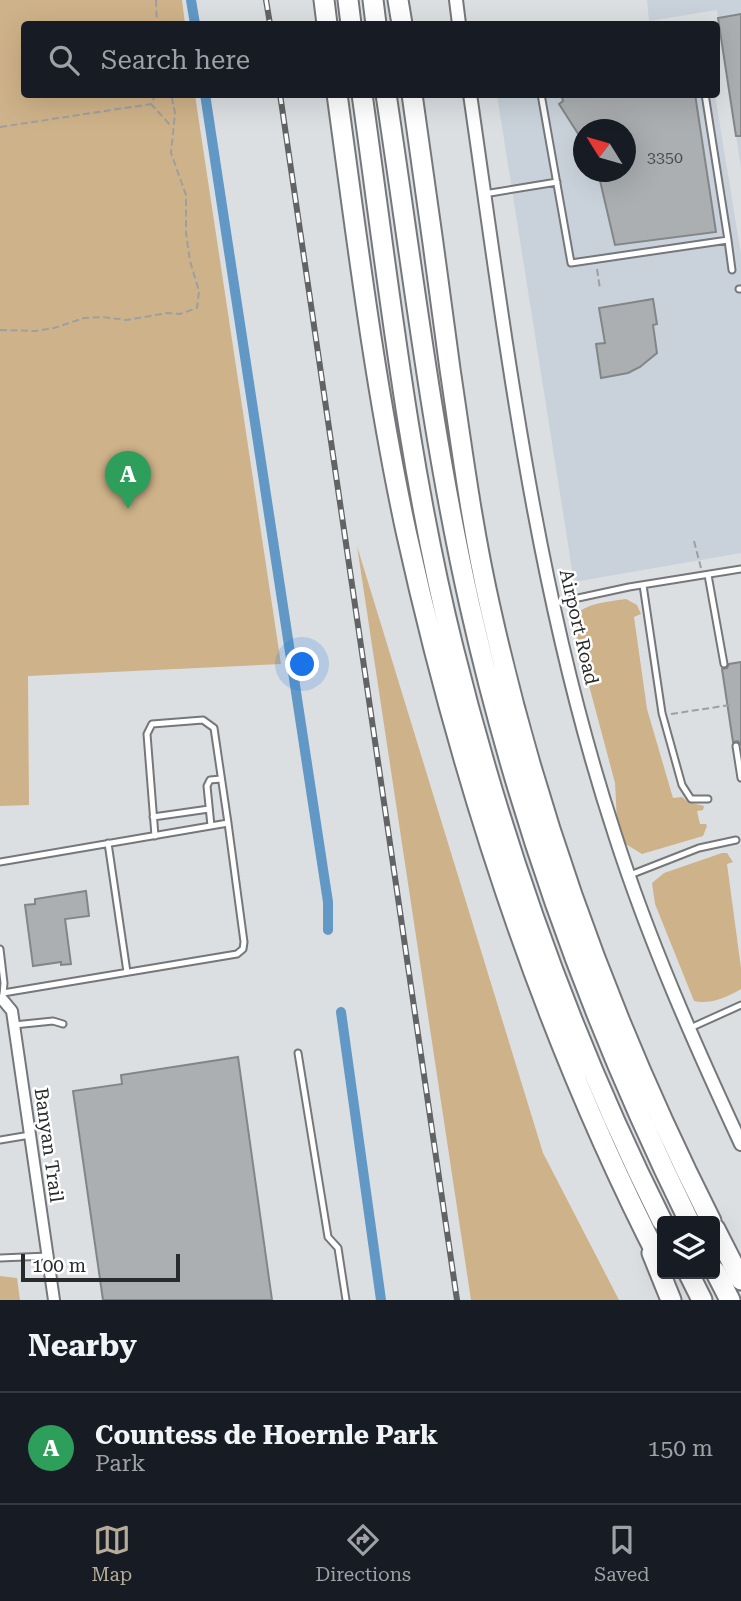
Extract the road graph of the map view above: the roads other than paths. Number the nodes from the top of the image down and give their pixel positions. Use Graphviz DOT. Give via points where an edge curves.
graph roads {
  1 [pos="324,0"];
  2 [pos="348,0"];
  3 [pos="373,0"];
  4 [pos="398,0"];
  5 [pos="456,0"];
  6 [pos="327,21"];
  7 [pos="351,21"];
  8 [pos="376,21"];
  9 [pos="402,21"];
  10 [pos="460,21"];
  11 [pos="338,98"];
  12 [pos="363,98"];
  13 [pos="387,98"];
  14 [pos="413,98"];
  15 [pos="471,98"];
  16 [pos="542,98"];
  17 [pos="706,98"];
  18 [pos="557,182"];
  19 [pos="484,194"];
  20 [pos="727,240"];
  21 [pos="732,270"];
  22 [pos="741,569"];
  23 [pos="705,575"];
  24 [pos="643,585"];
  25 [pos="553,604"];
  26 [pos="724,664"];
  27 [pos="736,746"];
  28 [pos="741,778"];
  29 [pos="221,779"];
  30 [pos="708,800"];
  31 [pos="209,809"];
  32 [pos="153,817"];
  33 [pos="228,823"];
  34 [pos="211,826"];
  35 [pos="155,836"];
  36 [pos="736,840"];
  37 [pos="108,843"];
  38 [pos="0,862"];
  39 [pos="629,875"];
  40 [pos="0,949"];
  41 [pos="127,972"];
  42 [pos="2,997"];
  43 [pos="741,1005"];
  44 [pos="62,1024"];
  45 [pos="14,1025"];
  46 [pos="688,1029"];
  47 [pos="298,1053"];
  48 [pos="30,1135"];
  49 [pos="0,1140"];
  50 [pos="741,1144"];
  51 [pos="636,1213"];
  52 [pos="659,1216"];
  53 [pos="688,1216"];
  54 [pos="709,1216"];
  55 [pos="720,1239"];
  56 [pos="657,1255"];
  57 [pos="48,1256"];
  58 [pos="0,1258"];
  59 [pos="670,1279"];
  60 [pos="692,1279"];
  61 [pos="719,1279"];
  62 [pos="741,1280"];
  63 [pos="54,1300"];
  64 [pos="346,1300"];
  65 [pos="671,1300"];
  66 [pos="680,1300"];
  67 [pos="702,1300"];
  68 [pos="730,1300"];
  1 -- 6 [label="highway"];
  2 -- 7 [label="highway"];
  3 -- 8 [label="highway"];
  4 -- 9 [label="highway"];
  5 -- 10 [label="street"];
  11 -- 51 [label="highway" via="406,530 456,730 533,972"];
  12 -- 52 [label="highway" via="411,432 453,645 493,789 544,945"];
  13 -- 53 [label="highway" via="442,468 489,685 571,947 614,1057"];
  14 -- 54 [label="highway" via="467,491 509,683 540,795 591,945 650,1091"];
  15 -- 19 [label="street, Airport Road"];
  16 -- 18 [label="lane"];
  17 -- 20 [label="lane"];
  18 -- 19 [label="lane"];
  18 -- 20 [label="lane" via="571,263"];
  19 -- 25 [label="street, Airport Road" via="528,484"];
  20 -- 21 [label="lane"];
  22 -- 23 [label="lane"];
  23 -- 24 [label="lane"];
  23 -- 26 [label="lane"];
  24 -- 25 [label="lane"];
  24 -- 30 [label="lane" via="663,715 685,792 695,800"];
  25 -- 39 [label="street, Airport Road" via="576,703"];
  27 -- 28 [label="lane"];
  29 -- 31 [label="lane" via="211,780 207,786"];
  29 -- 32 [label="lane" via="214,728 204,720 152,724 147,734"];
  29 -- 33 [label="lane"];
  31 -- 32 [label="lane"];
  31 -- 34 [label="lane"];
  32 -- 35 [label="lane"];
  33 -- 34 [label="lane"];
  33 -- 41 [label="lane" via="243,949 237,954"];
  34 -- 35 [label="lane"];
  35 -- 37 [label="lane"];
  36 -- 39 [label="lane" via="699,848"];
  37 -- 38 [label="lane"];
  37 -- 41 [label="lane"];
  39 -- 46 [label="street, Airport Road"];
  40 -- 42 [label="lane"];
  41 -- 42 [label="lane"];
  42 -- 45 [label="street, Banyan Trail" via="12,1011"];
  43 -- 46 [label="lane"];
  44 -- 45 [label="lane"];
  45 -- 48 [label="street, Banyan Trail"];
  46 -- 50 [label="street, Airport Road"];
  47 -- 64 [label="lane" via="328,1237 338,1248"];
  48 -- 49 [label="lane"];
  48 -- 57 [label="street, Banyan Trail"];
  51 -- 56 [label="highway"];
  51 -- 65 [label="highway"];
  55 -- 62 [label="highway"];
  57 -- 58 [label="lane"];
  57 -- 63 [label="street, Banyan Trail"];
  59 -- 66 [label="highway"];
  60 -- 67 [label="highway"];
  61 -- 68 [label="highway"];
}
